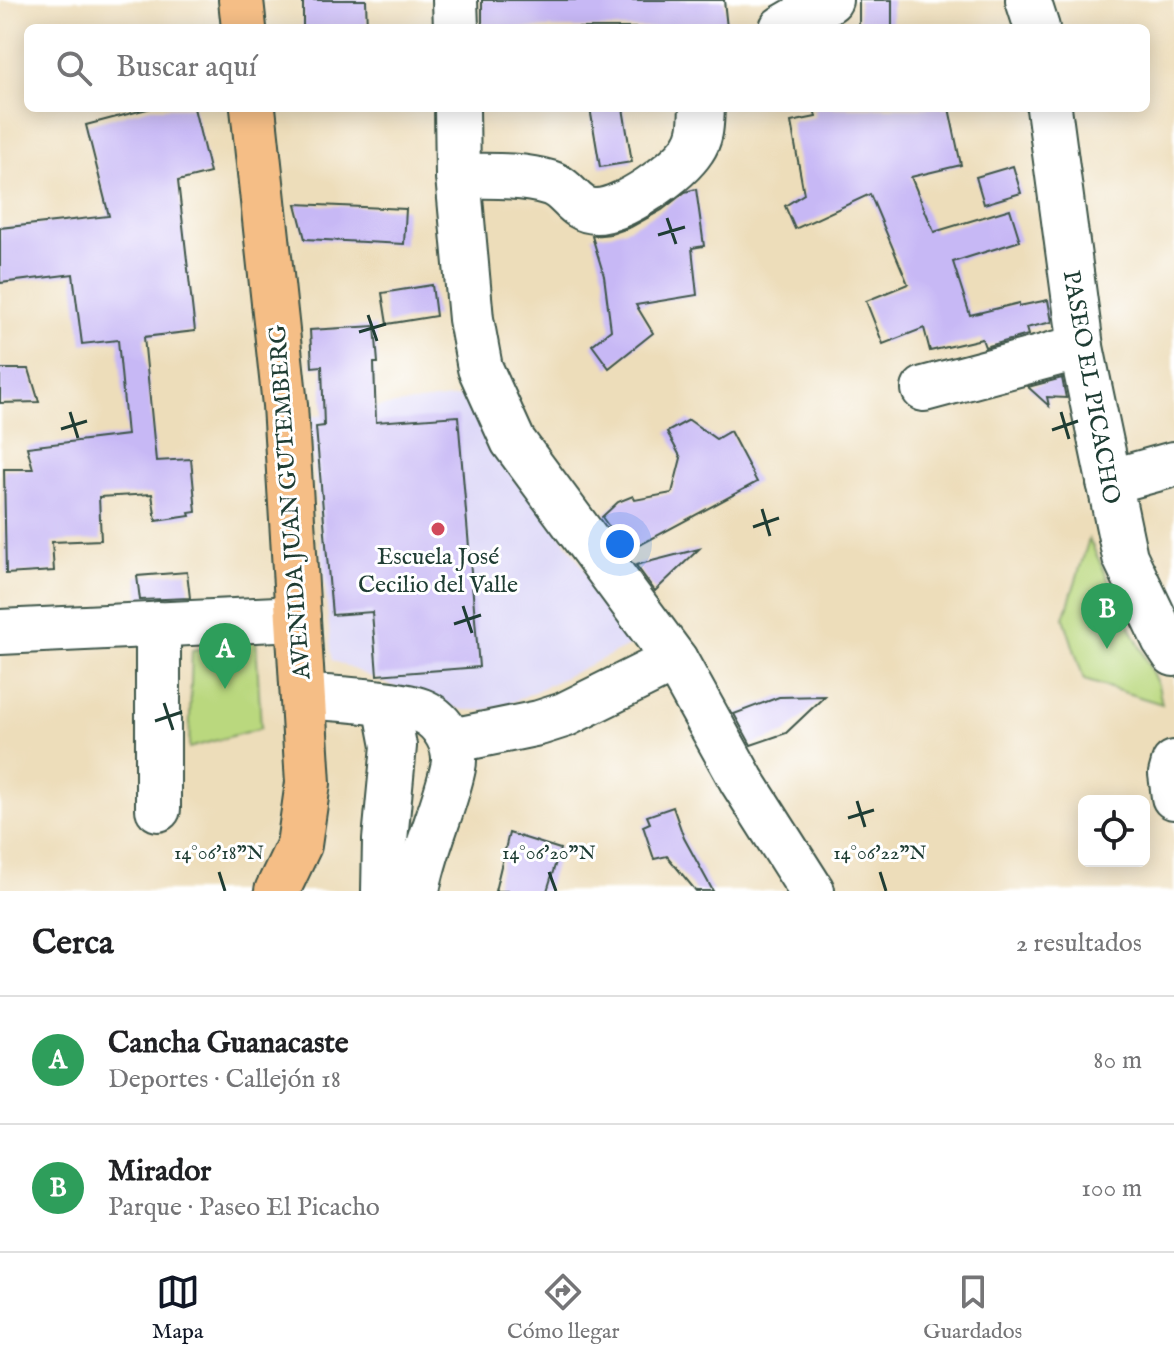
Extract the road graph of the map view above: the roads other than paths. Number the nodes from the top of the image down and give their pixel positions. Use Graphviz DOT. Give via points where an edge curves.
graph roads {
  1 [pos="241,0"];
  2 [pos="455,0"];
  3 [pos="830,0"];
  4 [pos="1028,0"];
  5 [pos="244,24"];
  6 [pos="456,24"];
  7 [pos="789,24"];
  8 [pos="1036,24"];
  9 [pos="253,112"];
  10 [pos="457,112"];
  11 [pos="702,112"];
  12 [pos="1050,112"];
  13 [pos="458,176"];
  14 [pos="1081,347"];
  15 [pos="924,389"];
  16 [pos="1174,464"];
  17 [pos="1109,482"];
  18 [pos="298,618"];
  19 [pos="158,624"];
  20 [pos="0,632"];
  21 [pos="1174,654"];
  22 [pos="675,660"];
  23 [pos="303,696"];
  24 [pos="386,704"];
  25 [pos="451,741"];
  26 [pos="1174,763"];
  27 [pos="1174,797"];
  28 [pos="158,809"];
  29 [pos="811,890"];
  30 [pos="277,891"];
  31 [pos="384,891"];
  32 [pos="417,891"];
  1 -- 5 [label="main road"];
  2 -- 6 [label="street"];
  3 -- 7 [label="street"];
  4 -- 8 [label="street"];
  9 -- 18 [label="main road, AVENIDA JUAN GUTEMBERG" via="285,405"];
  10 -- 13 [label="street"];
  11 -- 13 [label="street" via="702,130 693,150 663,180 598,211 579,208 554,184"];
  12 -- 14 [label="street, PASEO EL PICACHO"];
  13 -- 22 [label="street" via="471,319 480,368 494,404 513,441"];
  14 -- 15 [label="street"];
  14 -- 17 [label="street, PASEO EL PICACHO"];
  16 -- 17 [label="street"];
  17 -- 21 [label="street, PASEO EL PICACHO" via="1125,557"];
  18 -- 19 [label="street"];
  18 -- 23 [label="main road, AVENIDA JUAN GUTEMBERG"];
  19 -- 20 [label="street"];
  19 -- 28 [label="street"];
  22 -- 25 [label="street" via="564,715"];
  22 -- 29 [label="street"];
  23 -- 24 [label="street"];
  23 -- 30 [label="main road, AVENIDA JUAN GUTEMBERG" via="308,783 299,845"];
  24 -- 25 [label="street" via="423,712"];
  24 -- 31 [label="street" via="394,746"];
  25 -- 32 [label="street" via="454,764"];
  26 -- 27 [label="street"];
}
